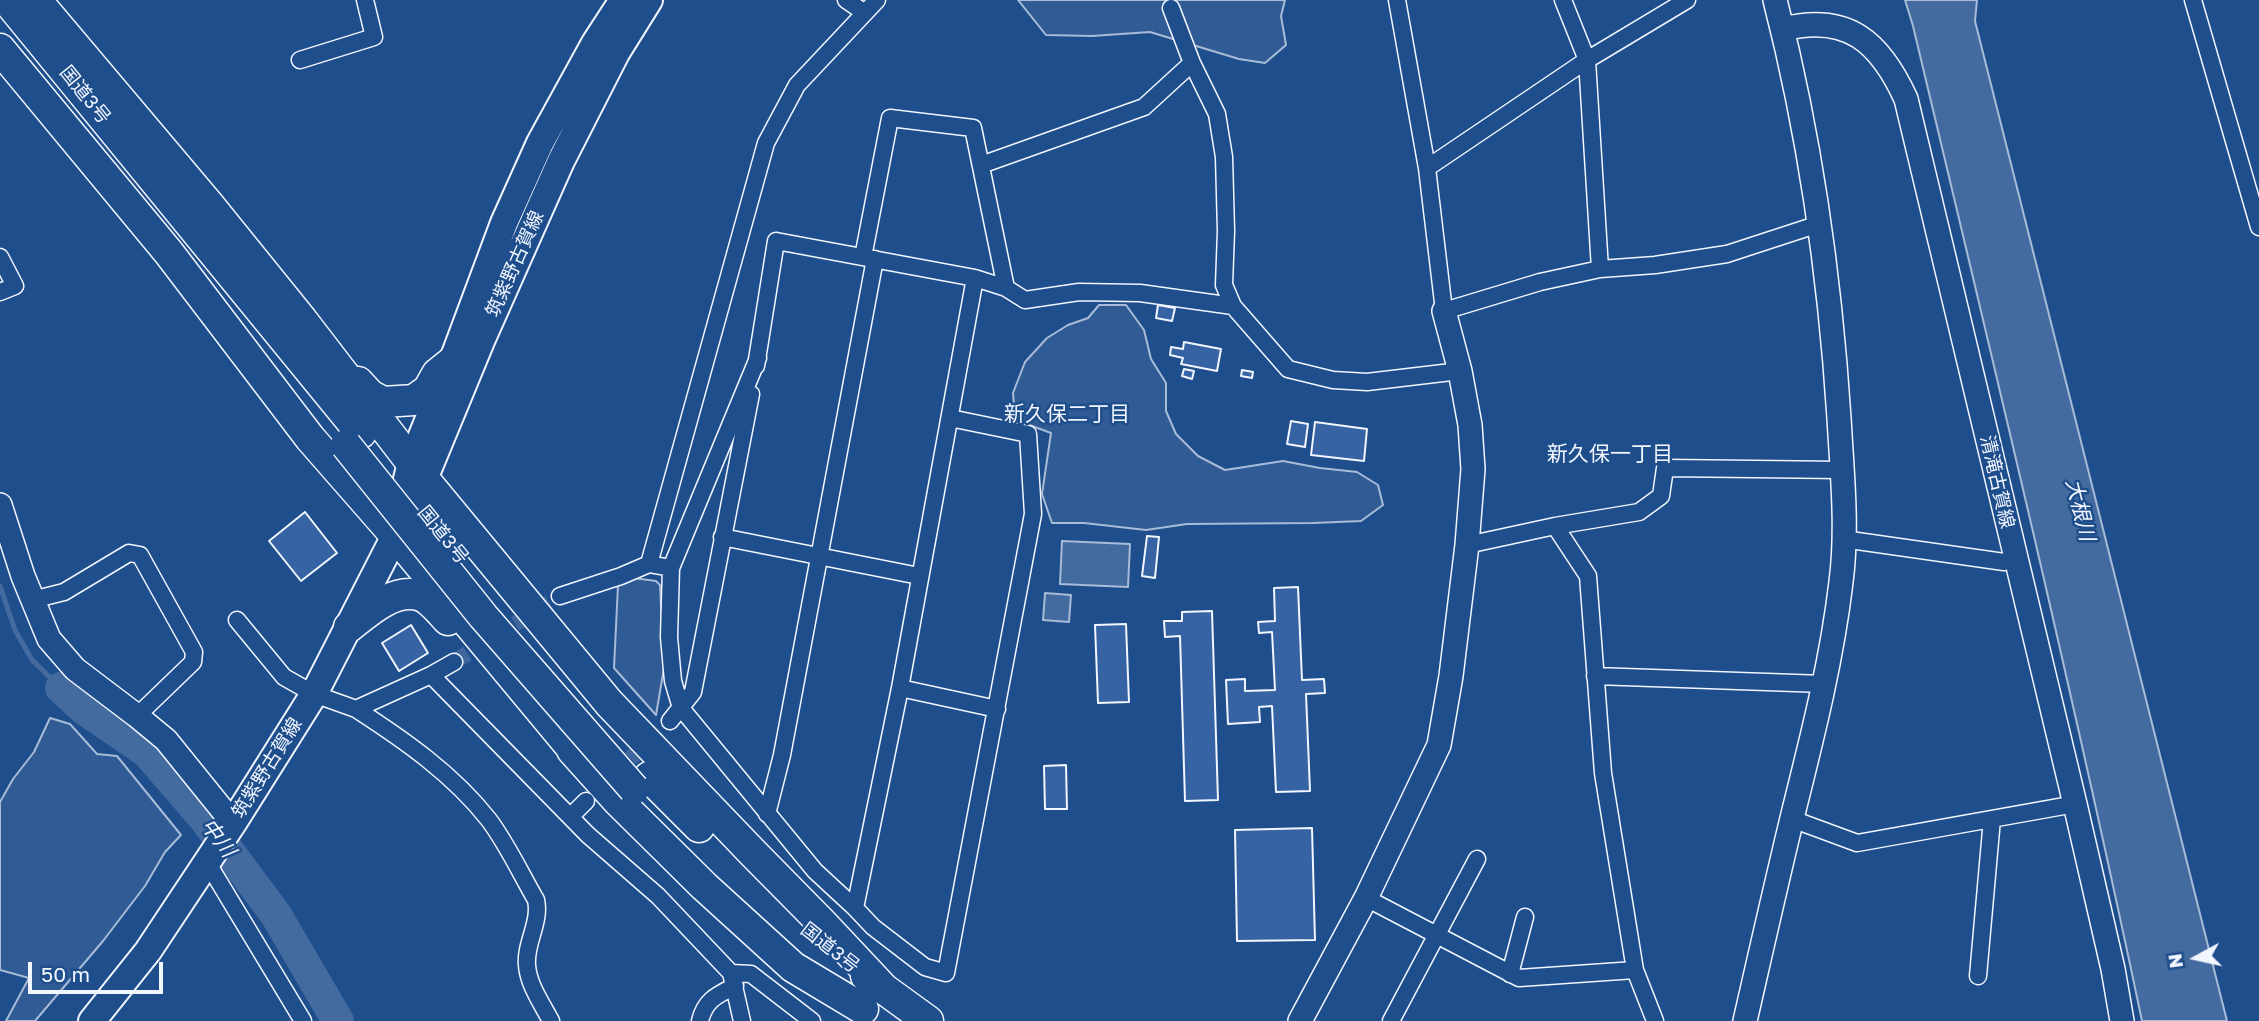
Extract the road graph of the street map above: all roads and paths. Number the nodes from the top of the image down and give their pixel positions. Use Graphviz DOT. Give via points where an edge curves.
graph roads {
  1 [pos="7,0"];
  2 [pos="36,0"];
  3 [pos="365,0"];
  4 [pos="623,0"];
  5 [pos="649,0"];
  6 [pos="846,0"];
  7 [pos="877,0"];
  8 [pos="1397,0"];
  9 [pos="1563,0"];
  10 [pos="1687,0"];
  11 [pos="1775,0"];
  12 [pos="2193,0"];
  13 [pos="1171,8"];
  14 [pos="865,13"];
  15 [pos="0,22"];
  16 [pos="1783,29"];
  17 [pos="0,49"];
  18 [pos="300,60"];
  19 [pos="1587,60"];
  20 [pos="1192,62"];
  21 [pos="981,165"];
  22 [pos="1427,168"];
  23 [pos="1819,224"];
  24 [pos="2259,227"];
  25 [pos="0,257"];
  26 [pos="869,258"];
  27 [pos="1600,269"];
  28 [pos="975,278"];
  29 [pos="1006,288"];
  30 [pos="0,292"];
  31 [pos="1233,306"];
  32 [pos="1444,311"];
  33 [pos="302,320"];
  34 [pos="758,358"];
  35 [pos="452,362"];
  36 [pos="1460,371"];
  37 [pos="950,418"];
  38 [pos="354,439"];
  39 [pos="1842,470"];
  40 [pos="417,471"];
  41 [pos="0,505"];
  42 [pos="1555,526"];
  43 [pos="394,534"];
  44 [pos="722,537"];
  45 [pos="1843,539"];
  46 [pos="6,540"];
  47 [pos="1468,545"];
  48 [pos="820,557"];
  49 [pos="2015,559"];
  50 [pos="649,565"];
  51 [pos="671,568"];
  52 [pos="919,576"];
  53 [pos="560,596"];
  54 [pos="32,600"];
  55 [pos="237,620"];
  56 [pos="349,627"];
  57 [pos="454,662"];
  58 [pos="431,675"];
  59 [pos="1595,676"];
  60 [pos="1824,684"];
  61 [pos="900,688"];
  62 [pos="314,694"];
  63 [pos="681,708"];
  64 [pos="356,709"];
  65 [pos="998,709"];
  66 [pos="137,716"];
  67 [pos="670,721"];
  68 [pos="585,764"];
  69 [pos="586,801"];
  70 [pos="2075,804"];
  71 [pos="768,814"];
  72 [pos="571,816"];
  73 [pos="1792,818"];
  74 [pos="1992,819"];
  75 [pos="230,827"];
  76 [pos="210,858"];
  77 [pos="1477,859"];
  78 [pos="1366,898"];
  79 [pos="855,908"];
  80 [pos="1525,916"];
  81 [pos="1437,935"];
  82 [pos="1635,970"];
  83 [pos="1510,974"];
  84 [pos="1979,976"];
  85 [pos="733,980"];
  86 [pos="874,1006"];
  87 [pos="92,1021"];
  88 [pos="303,1021"];
  89 [pos="551,1021"];
  90 [pos="700,1021"];
  91 [pos="742,1021"];
  92 [pos="812,1021"];
  93 [pos="928,1021"];
  94 [pos="1300,1021"];
  95 [pos="1391,1021"];
  96 [pos="1655,1021"];
  97 [pos="1745,1021"];
  98 [pos="2122,1021"];
  1 -- 38 [label="highway, 国道3号"];
  2 -- 33 [label="highway"];
  3 -- 18 [label="street" via="374,37"];
  4 -- 35 [label="main road, 筑紫野古賀線" via="540,143"];
  5 -- 40 [label="main road, 筑紫野古賀線" via="616,52 561,161"];
  6 -- 14 [label="street"];
  7 -- 14 [label="street"];
  8 -- 22 [label="street"];
  9 -- 19 [label="street"];
  10 -- 19 [label="street"];
  11 -- 16 [label="main road"];
  12 -- 24 [label="street"];
  13 -- 20 [label="street"];
  14 -- 50 [label="street" via="797,85 766,142"];
  15 -- 38 [label="highway, 国道3号"];
  16 -- 23 [label="main road"];
  16 -- 49 [label="main road, 清滝古賀線" via="1838,26 1862,36 1896,76 1906,99"];
  17 -- 43 [label="highway" via="169,253 310,438"];
  19 -- 22 [label="street"];
  19 -- 27 [label="street"];
  20 -- 21 [label="street" via="1144,107"];
  20 -- 31 [label="street" via="1217,114 1223,157 1224,285"];
  21 -- 26 [label="street" via="973,128 890,118"];
  21 -- 29 [label="street"];
  22 -- 32 [label="street"];
  23 -- 27 [label="street" via="1727,254"];
  23 -- 39 [label="main road"];
  25 -- 30 [label="street" via="15,286"];
  26 -- 28 [label="street"];
  26 -- 34 [label="street" via="776,241"];
  26 -- 48 [label="street"];
  27 -- 32 [label="street"];
  28 -- 29 [label="street"];
  28 -- 37 [label="street"];
  29 -- 31 [label="street" via="1025,300 1079,292 1140,293"];
  31 -- 36 [label="street" via="1287,369 1332,380 1367,382"];
  32 -- 36 [label="main road"];
  33 -- 35 [label="highway" via="370,395 383,402 414,400"];
  33 -- 40 [label="highway"];
  34 -- 44 [label="street"];
  34 -- 51 [label="street"];
  35 -- 40 [label="main road, 筑紫野古賀線"];
  36 -- 47 [label="main road" via="1473,470"];
  37 -- 52 [label="street"];
  37 -- 65 [label="street" via="1028,434 1033,514"];
  38 -- 86 [label="highway, 国道3号, bridge" via="483,616 642,783 725,881"];
  39 -- 42 [label="street" via="1665,468 1661,496 1639,512"];
  39 -- 45 [label="main road"];
  40 -- 43 [label="main road, 筑紫野古賀線"];
  40 -- 86 [label="highway" via="609,703 823,923"];
  41 -- 46 [label="main road"];
  42 -- 47 [label="street"];
  42 -- 59 [label="street" via="1588,576"];
  43 -- 56 [label="main road, 筑紫野古賀線"];
  43 -- 68 [label="highway"];
  44 -- 48 [label="street"];
  44 -- 63 [label="street" via="693,692"];
  45 -- 49 [label="street" via="2004,562"];
  45 -- 60 [label="main road" via="1842,579"];
  46 -- 54 [label="main road"];
  47 -- 78 [label="main road" via="1439,745"];
  48 -- 52 [label="street"];
  48 -- 71 [label="street"];
  49 -- 70 [label="main road, 清滝古賀線"];
  50 -- 51 [label="street"];
  50 -- 53 [label="street"];
  51 -- 63 [label="street" via="669,637"];
  52 -- 61 [label="street"];
  54 -- 66 [label="main road" via="49,639 69,663"];
  54 -- 66 [label="street" via="64,592 129,553 139,555 194,652 192,662"];
  55 -- 62 [label="street" via="284,677"];
  56 -- 62 [label="main road, 筑紫野古賀線"];
  56 -- 68 [label="highway" via="389,600 418,595 430,602"];
  57 -- 58 [label="street"];
  58 -- 64 [label="street"];
  58 -- 72 [label="street"];
  59 -- 60 [label="street"];
  59 -- 82 [label="street" via="1603,773"];
  60 -- 73 [label="main road"];
  61 -- 65 [label="street"];
  61 -- 79 [label="street"];
  62 -- 64 [label="street"];
  62 -- 75 [label="main road, 筑紫野古賀線"];
  63 -- 67 [label="street"];
  63 -- 71 [label="street"];
  64 -- 89 [label="street" via="435,765 489,821 536,900 527,966"];
  65 -- 79 [label="street" via="946,973 918,962"];
  66 -- 75 [label="main road" via="166,740"];
  68 -- 86 [label="highway" via="704,886 793,967"];
  69 -- 72 [label="street"];
  70 -- 74 [label="street"];
  70 -- 98 [label="main road, 清滝古賀線"];
  71 -- 79 [label="street" via="815,871"];
  72 -- 85 [label="street" via="658,896"];
  73 -- 74 [label="street" via="1857,843"];
  73 -- 97 [label="main road"];
  74 -- 84 [label="street"];
  75 -- 76 [label="main road, 筑紫野古賀線"];
  76 -- 87 [label="main road, 筑紫野古賀線" via="148,951"];
  76 -- 88 [label="street"];
  77 -- 81 [label="street"];
  78 -- 81 [label="street"];
  78 -- 94 [label="main road"];
  80 -- 83 [label="street"];
  81 -- 83 [label="street"];
  81 -- 95 [label="street"];
  82 -- 83 [label="street" via="1519,978"];
  82 -- 96 [label="street"];
  85 -- 90 [label="street" via="705,1006"];
  85 -- 91 [label="street"];
  85 -- 92 [label="street" via="751,974"];
  86 -- 93 [label="highway, 国道3号"];
}
